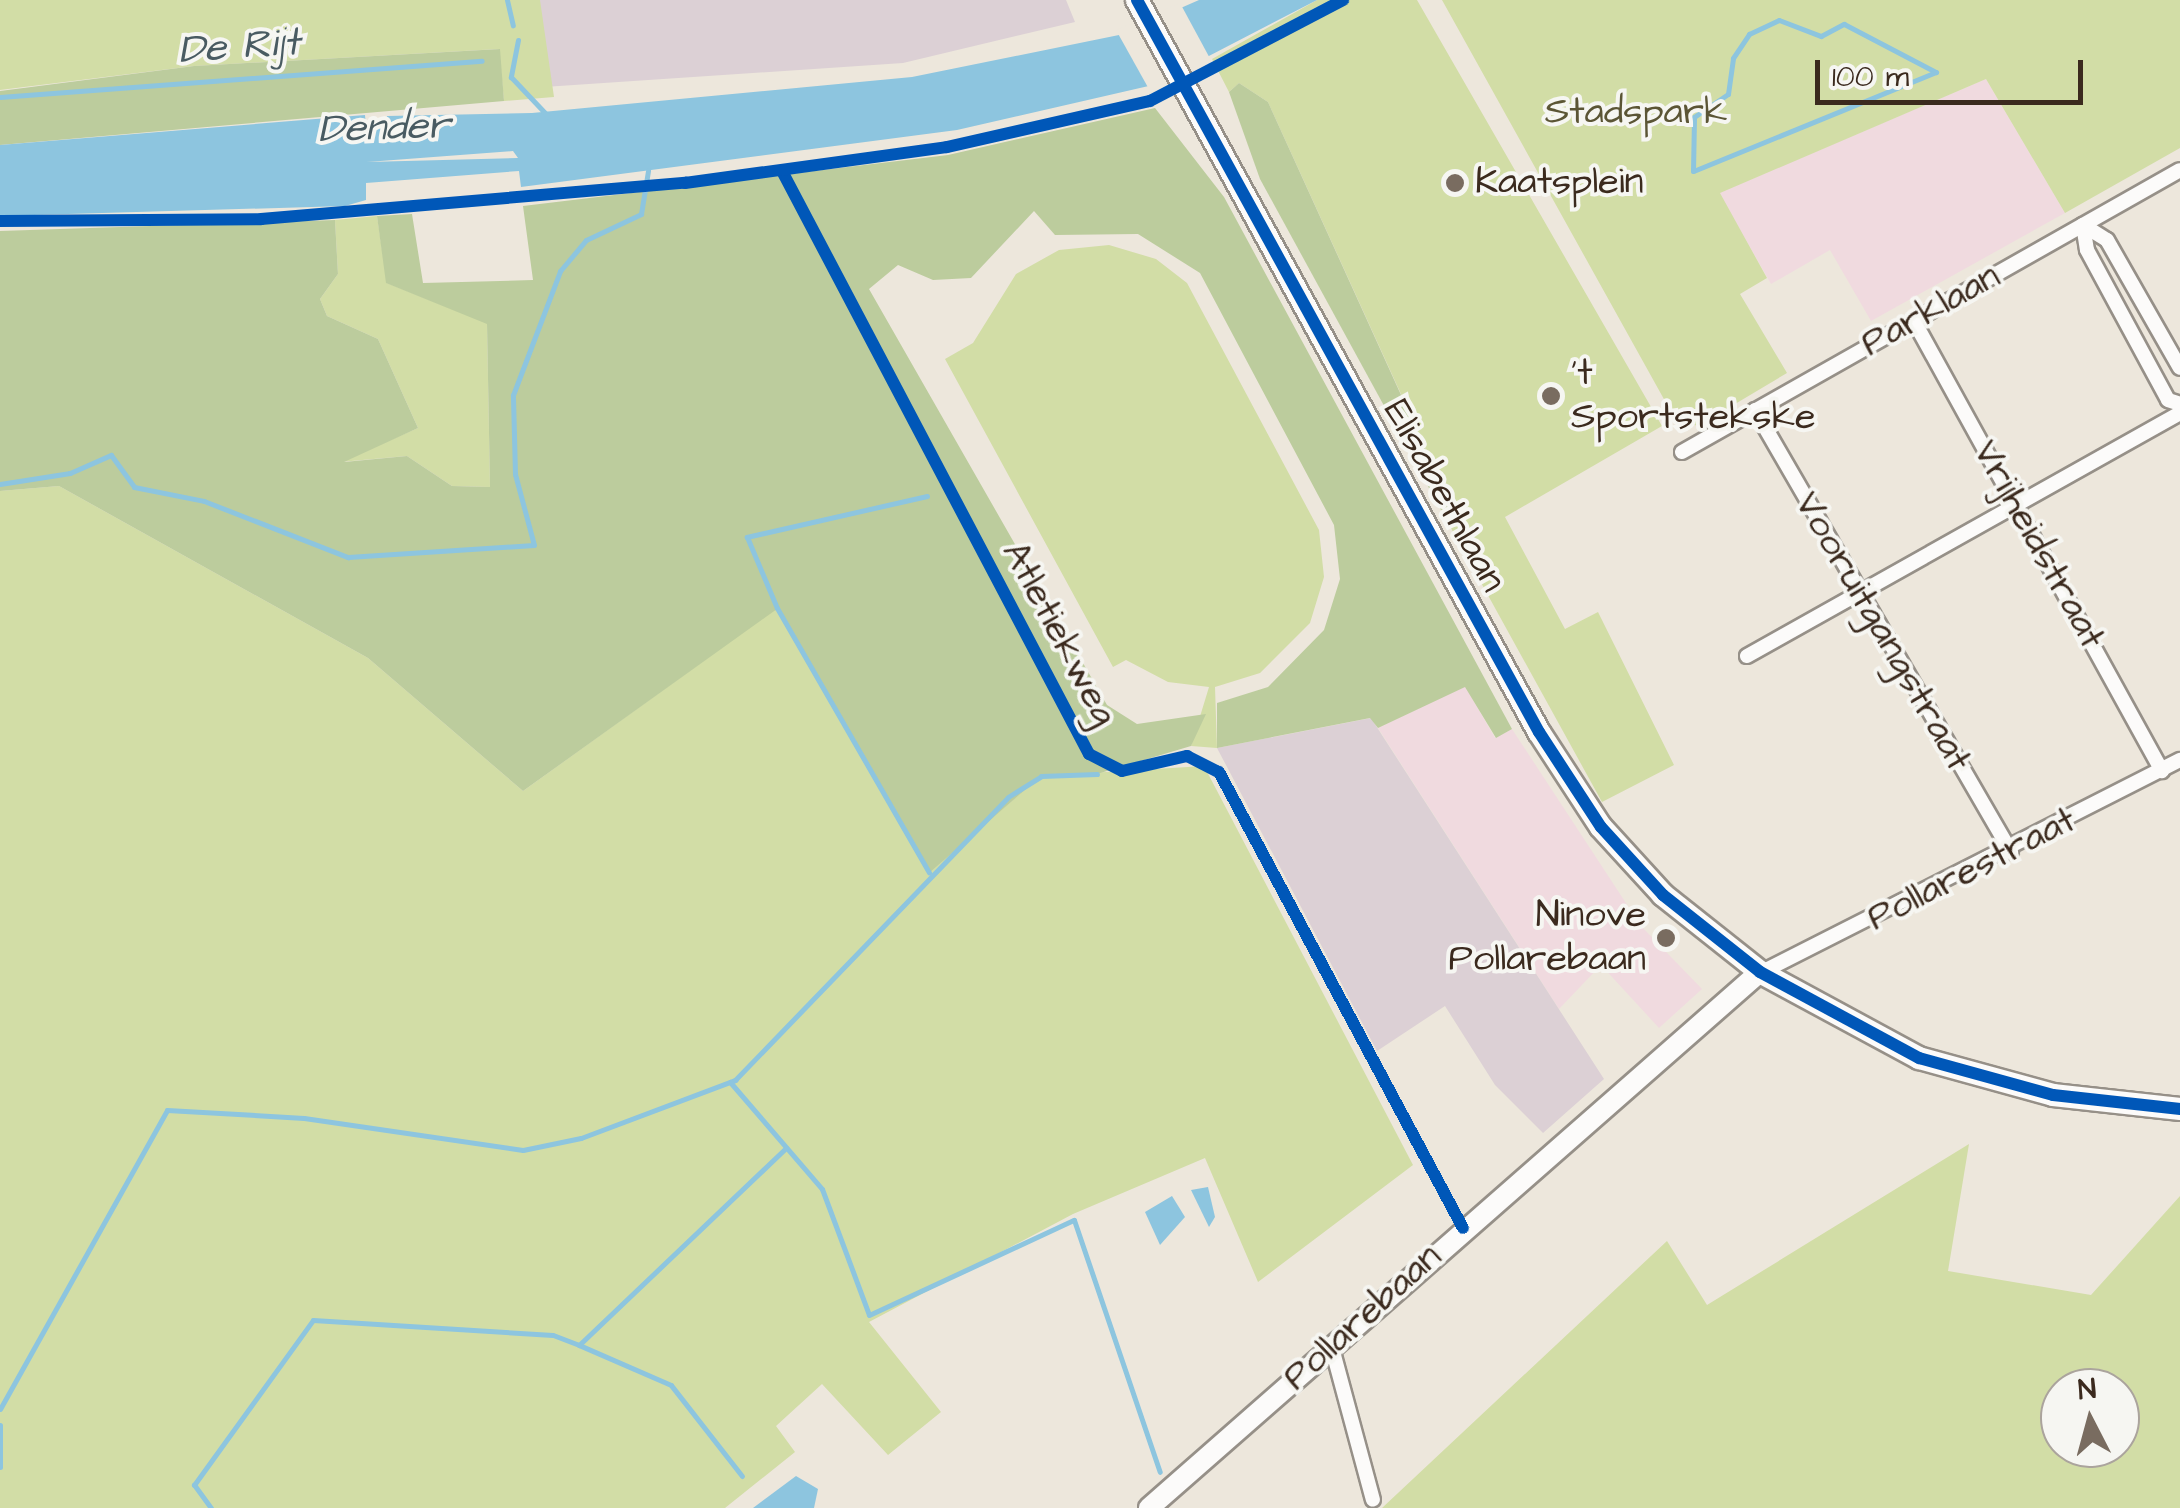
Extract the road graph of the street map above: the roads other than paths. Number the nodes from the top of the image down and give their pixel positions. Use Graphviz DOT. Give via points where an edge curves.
graph roads {
  1 [pos="1137,0"];
  2 [pos="2180,170"];
  3 [pos="2083,225"];
  4 [pos="1914,321"];
  5 [pos="2180,368"];
  6 [pos="2180,404"];
  7 [pos="1755,410"];
  8 [pos="2180,413"];
  9 [pos="1682,452"];
  10 [pos="2017,506"];
  11 [pos="1858,597"];
  12 [pos="1747,656"];
  13 [pos="2180,760"];
  14 [pos="2162,771"];
  15 [pos="2012,852"];
  16 [pos="1760,972"];
  17 [pos="2180,1109"];
  18 [pos="1332,1348"];
  19 [pos="1373,1500"];
  20 [pos="1148,1508"];
  1 -- 16 [label="main road, Elisabethlaan" via="1569,779 1663,895"];
  2 -- 3 [label="street, Parklaan"];
  3 -- 4 [label="street, Parklaan"];
  3 -- 5 [label="street" via="2107,240"];
  3 -- 6 [label="street" via="2096,267 2168,400"];
  4 -- 7 [label="street, Parklaan"];
  4 -- 10 [label="street, Vrijheidstraat"];
  7 -- 9 [label="street, Parklaan"];
  7 -- 11 [label="street, Vooruitgangstraat"];
  8 -- 10 [label="street"];
  10 -- 11 [label="street"];
  10 -- 14 [label="street, Vrijheidstraat"];
  11 -- 12 [label="street"];
  11 -- 15 [label="street, Vooruitgangstraat"];
  13 -- 14 [label="street, Pollarestraat"];
  14 -- 15 [label="street, Pollarestraat"];
  15 -- 16 [label="street, Pollarestraat"];
  16 -- 17 [label="main road, Elisabethlaan" via="1918,1058 2053,1095"];
  16 -- 18 [label="street, Pollarebaan"];
  18 -- 19 [label="street"];
  18 -- 20 [label="street, Pollarebaan"];
}
